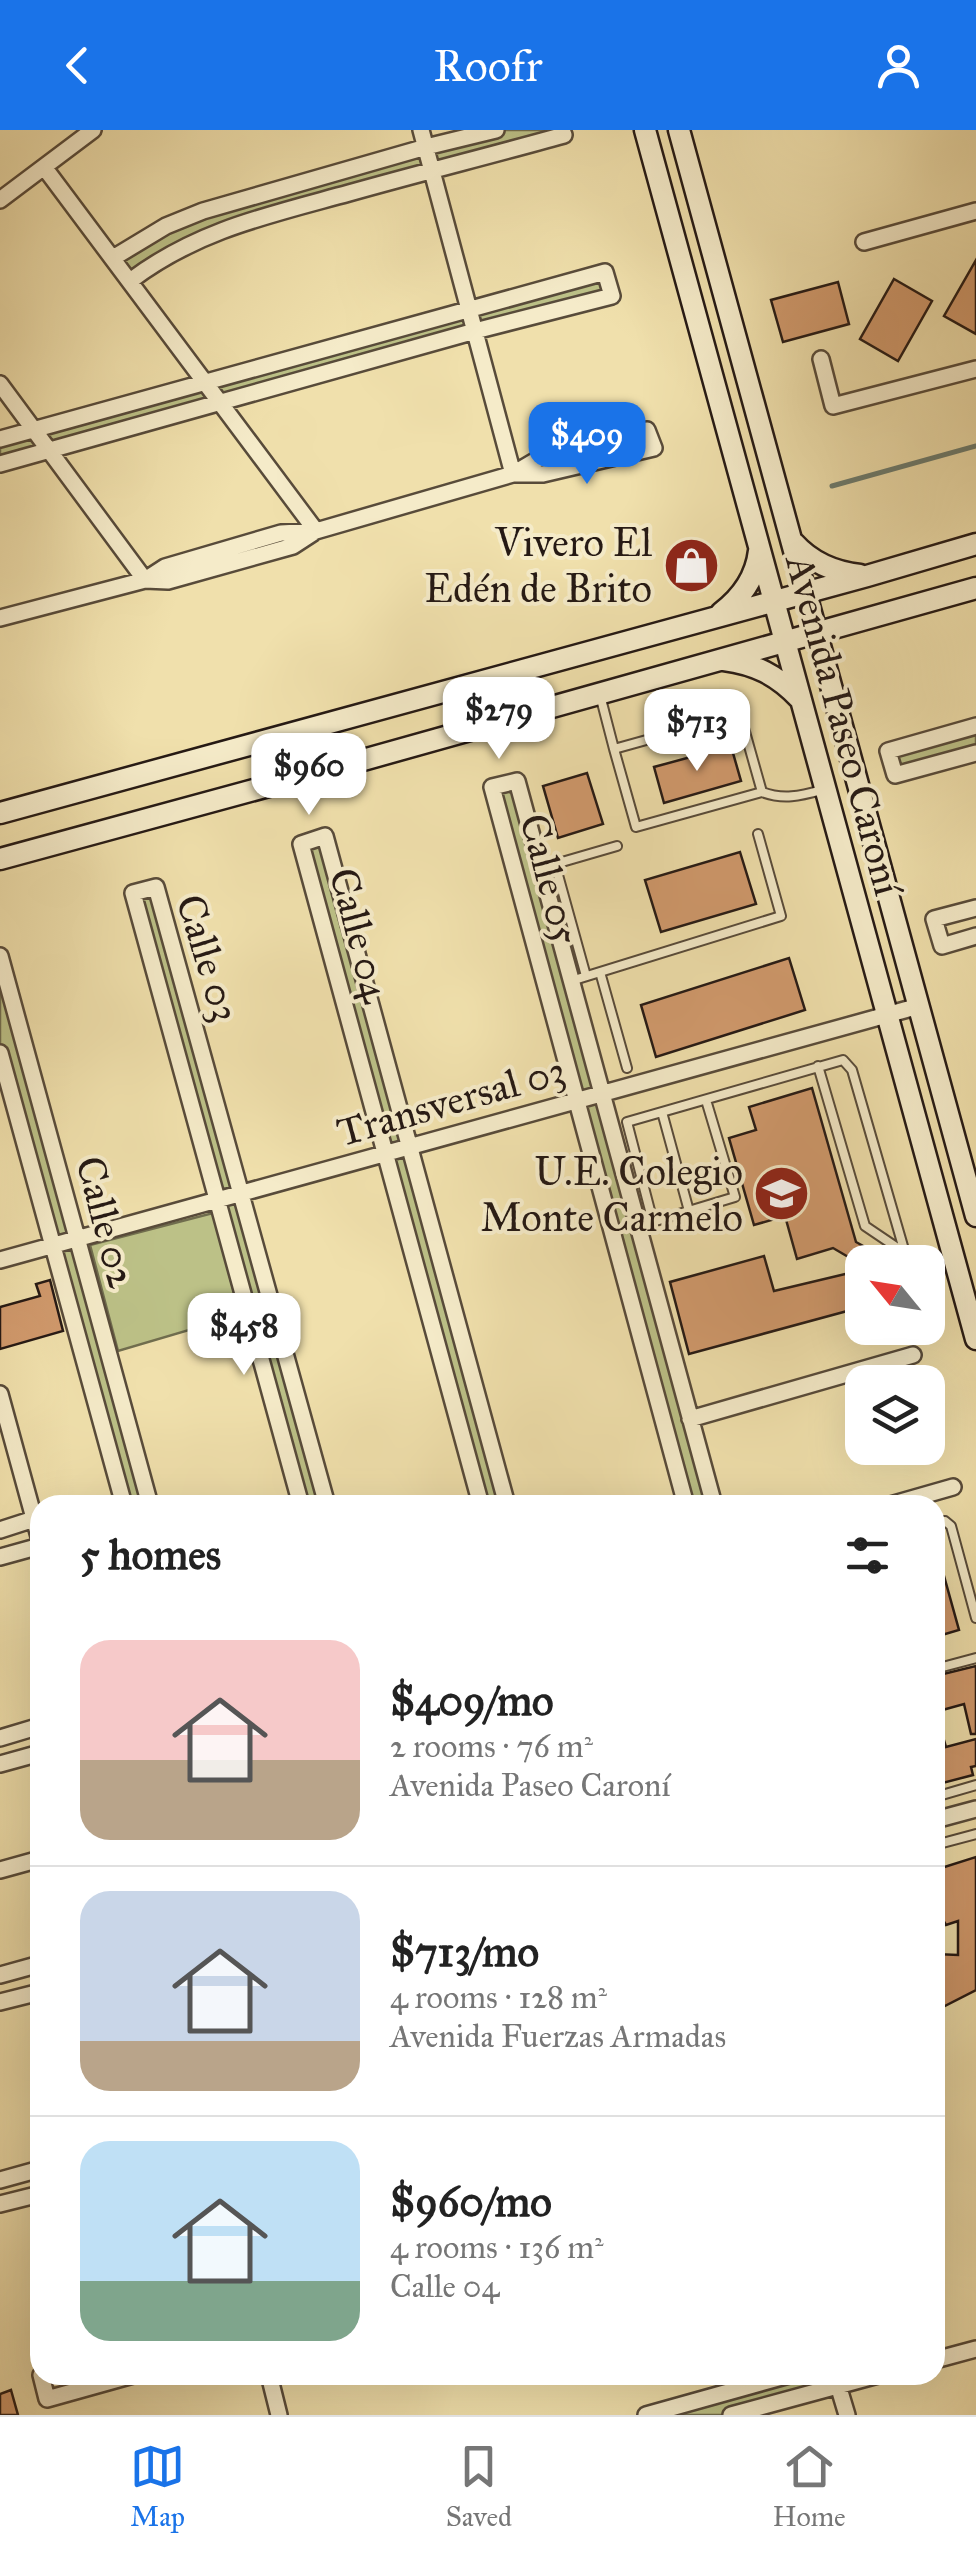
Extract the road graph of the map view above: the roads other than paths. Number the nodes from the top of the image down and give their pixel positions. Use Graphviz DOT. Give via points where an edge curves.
graph roads {
  1 [pos="93,130"];
  2 [pos="421,130"];
  3 [pos="496,130"];
  4 [pos="562,130"];
  5 [pos="645,130"];
  6 [pos="678,130"];
  7 [pos="426,148"];
  8 [pos="44,167"];
  9 [pos="432,171"];
  10 [pos="242,199"];
  11 [pos="0,200"];
  12 [pos="976,211"];
  13 [pos="248,222"];
  14 [pos="864,242"];
  15 [pos="113,258"];
  16 [pos="130,281"];
  17 [pos="469,308"];
  18 [pos="475,331"];
  19 [pos="821,359"];
  20 [pos="976,369"];
  21 [pos="204,381"];
  22 [pos="0,384"];
  23 [pos="221,403"];
  24 [pos="34,431"];
  25 [pos="0,439"];
  26 [pos="49,450"];
  27 [pos="0,464"];
  28 [pos="514,474"];
  29 [pos="316,531"];
  30 [pos="791,540"];
  31 [pos="976,544"];
  32 [pos="760,549"];
  33 [pos="867,576"];
  34 [pos="145,580"];
  35 [pos="976,588"];
  36 [pos="806,592"];
  37 [pos="773,601"];
  38 [pos="717,616"];
  39 [pos="0,618"];
  40 [pos="866,618"];
  41 [pos="817,633"];
  42 [pos="784,641"];
  43 [pos="717,660"];
  44 [pos="830,682"];
  45 [pos="599,693"];
  46 [pos="800,698"];
  47 [pos="976,726"];
  48 [pos="614,749"];
  49 [pos="976,753"];
  50 [pos="825,789"];
  51 [pos="762,792"];
  52 [pos="0,813"];
  53 [pos="758,834"];
  54 [pos="617,846"];
  55 [pos="0,858"];
  56 [pos="546,888"];
  57 [pos="521,895"];
  58 [pos="976,908"];
  59 [pos="554,918"];
  60 [pos="529,925"];
  61 [pos="976,936"];
  62 [pos="0,956"];
  63 [pos="565,961"];
  64 [pos="541,968"];
  65 [pos="600,972"];
  66 [pos="578,978"];
  67 [pos="367,989"];
  68 [pos="342,996"];
  69 [pos="576,1000"];
  70 [pos="919,1006"];
  71 [pos="552,1007"];
  72 [pos="887,1015"];
  73 [pos="0,1053"];
  74 [pos="204,1060"];
  75 [pos="818,1066"];
  76 [pos="181,1067"];
  77 [pos="627,1068"];
  78 [pos="600,1094"];
  79 [pos="577,1100"];
  80 [pos="706,1100"];
  81 [pos="662,1112"];
  82 [pos="411,1146"];
  83 [pos="384,1154"];
  84 [pos="242,1193"];
  85 [pos="218,1200"];
  86 [pos="689,1211"];
  87 [pos="976,1216"];
  88 [pos="645,1224"];
  89 [pos="613,1234"];
  90 [pos="77,1238"];
  91 [pos="52,1246"];
  92 [pos="0,1260"];
  93 [pos="976,1339"];
  94 [pos="913,1355"];
  95 [pos="0,1394"];
  96 [pos="691,1423"];
  97 [pos="667,1434"];
  98 [pos="707,1482"];
  99 [pos="953,1487"];
  100 [pos="121,1495"];
  101 [pos="147,1495"];
  102 [pos="298,1495"];
  103 [pos="325,1495"];
  104 [pos="478,1495"];
  105 [pos="504,1495"];
  106 [pos="683,1495"];
  107 [pos="687,1495"];
  108 [pos="711,1495"];
  109 [pos="925,1495"];
  110 [pos="30,1504"];
  111 [pos="30,1520"];
  112 [pos="945,1521"];
  113 [pos="0,1530"];
  114 [pos="30,1546"];
  115 [pos="0,1557"];
  116 [pos="976,1618"];
  117 [pos="976,1658"];
  118 [pos="945,1666"];
  119 [pos="30,1729"];
  120 [pos="0,1738"];
  121 [pos="30,1756"];
  122 [pos="0,1764"];
  123 [pos="976,1785"];
  124 [pos="946,1794"];
  125 [pos="976,1808"];
  126 [pos="952,1816"];
  127 [pos="945,1818"];
  128 [pos="976,1834"];
  129 [pos="945,1842"];
  130 [pos="30,1862"];
  131 [pos="0,1870"];
  132 [pos="30,1967"];
  133 [pos="0,1975"];
  134 [pos="30,1994"];
  135 [pos="0,2002"];
  136 [pos="30,2172"];
  137 [pos="0,2180"];
  138 [pos="30,2196"];
  139 [pos="0,2204"];
  140 [pos="976,2350"];
  141 [pos="945,2358"];
  142 [pos="44,2385"];
  143 [pos="97,2385"];
  144 [pos="272,2385"];
  145 [pos="761,2385"];
  146 [pos="822,2385"];
  147 [pos="838,2385"];
  148 [pos="697,2408"];
  149 [pos="280,2415"];
  150 [pos="646,2415"];
  151 [pos="731,2415"];
  152 [pos="847,2415"];
  1 -- 8 [label="street"];
  2 -- 7 [label="street"];
  3 -- 7 [label="street"];
  4 -- 9 [label="street" via="564,136"];
  5 -- 32 [label="street, Avenida Paseo Caroní"];
  6 -- 30 [label="street, Avenida Paseo Caroní"];
  7 -- 9 [label="street"];
  7 -- 10 [label="street"];
  8 -- 11 [label="street"];
  8 -- 15 [label="street"];
  9 -- 13 [label="street"];
  9 -- 17 [label="street"];
  10 -- 13 [label="street"];
  10 -- 15 [label="street" via="188,216"];
  12 -- 14 [label="street"];
  13 -- 16 [label="street" via="196,239"];
  15 -- 16 [label="street"];
  16 -- 21 [label="street"];
  17 -- 18 [label="street"];
  17 -- 18 [label="street" via="605,272 612,296"];
  17 -- 21 [label="street"];
  18 -- 23 [label="street"];
  18 -- 28 [label="street"];
  19 -- 20 [label="street" via="834,406"];
  21 -- 23 [label="street"];
  21 -- 24 [label="street"];
  22 -- 24 [label="street"];
  23 -- 26 [label="street"];
  23 -- 29 [label="street"];
  24 -- 25 [label="street"];
  24 -- 26 [label="street"];
  26 -- 27 [label="street"];
  26 -- 34 [label="street"];
  28 -- 28 [label="street" via="543,474 654,448 648,430 540,458"];
  28 -- 29 [label="street"];
  29 -- 34 [label="street" via="294,546 168,582"];
  30 -- 33 [label="street" via="812,560"];
  30 -- 36 [label="street, Avenida Paseo Caroní"];
  31 -- 33 [label="street"];
  32 -- 37 [label="street, Avenida Paseo Caroní"];
  32 -- 38 [label="street" via="745,590"];
  33 -- 36 [label="street"];
  34 -- 39 [label="street"];
  35 -- 40 [label="street"];
  36 -- 37 [label="street"];
  36 -- 41 [label="street, Avenida Paseo Caroní"];
  37 -- 38 [label="street"];
  37 -- 42 [label="street, Avenida Paseo Caroní"];
  38 -- 52 [label="street"];
  40 -- 41 [label="street"];
  40 -- 44 [label="street" via="838,647"];
  41 -- 42 [label="street"];
  41 -- 44 [label="street, Avenida Paseo Caroní"];
  42 -- 43 [label="street"];
  42 -- 46 [label="street, Avenida Paseo Caroní"];
  43 -- 45 [label="street"];
  43 -- 46 [label="street" via="769,672"];
  44 -- 70 [label="street, Avenida Paseo Caroní"];
  45 -- 48 [label="lane"];
  45 -- 55 [label="street"];
  46 -- 50 [label="street, Avenida Paseo Caroní"];
  47 -- 49 [label="street" via="888,751 895,775"];
  48 -- 51 [label="lane" via="740,714"];
  48 -- 51 [label="lane" via="636,827"];
  50 -- 51 [label="lane" via="776,798"];
  50 -- 72 [label="street, Avenida Paseo Caroní"];
  53 -- 65 [label="lane" via="781,916"];
  54 -- 66 [label="lane" via="555,864"];
  56 -- 57 [label="street"];
  56 -- 57 [label="street, Calle 05" via="517,780 492,788"];
  56 -- 59 [label="street, Calle 05"];
  57 -- 60 [label="street, Calle 05"];
  58 -- 61 [label="street" via="934,919 942,946"];
  59 -- 60 [label="street"];
  59 -- 63 [label="street, Calle 05"];
  60 -- 64 [label="street, Calle 05"];
  62 -- 90 [label="street, Calle 02"];
  63 -- 64 [label="street"];
  63 -- 66 [label="street, Calle 05"];
  64 -- 71 [label="street, Calle 05"];
  65 -- 66 [label="lane"];
  65 -- 77 [label="lane"];
  66 -- 69 [label="street, Calle 05"];
  67 -- 68 [label="street"];
  67 -- 68 [label="street, Calle 04" via="325,836 301,844"];
  67 -- 82 [label="street, Calle 04"];
  68 -- 83 [label="street, Calle 04"];
  69 -- 71 [label="street"];
  69 -- 78 [label="street, Calle 05"];
  70 -- 72 [label="street, Transversal 03"];
  70 -- 87 [label="street, Avenida Paseo Caroní"];
  71 -- 79 [label="street, Calle 05"];
  72 -- 78 [label="street, Transversal 03"];
  72 -- 93 [label="street, Avenida Paseo Caroní"];
  73 -- 91 [label="street, Calle 02"];
  74 -- 76 [label="street"];
  74 -- 76 [label="street, Calle 03" via="156,887 133,893"];
  74 -- 84 [label="street, Calle 03"];
  75 -- 75 [label="lane" via="865,1226 905,1253 851,1066 843,1060"];
  75 -- 80 [label="lane"];
  76 -- 85 [label="street, Calle 03"];
  78 -- 79 [label="street, Transversal 03"];
  78 -- 88 [label="street, Calle 05"];
  79 -- 82 [label="street, Transversal 03"];
  79 -- 89 [label="street, Calle 05"];
  80 -- 81 [label="lane"];
  80 -- 86 [label="lane" via="735,1197"];
  81 -- 86 [label="lane"];
  81 -- 88 [label="lane" via="627,1122"];
  82 -- 83 [label="street, Transversal 03"];
  82 -- 105 [label="street, Calle 04"];
  83 -- 84 [label="street, Transversal 03"];
  83 -- 104 [label="street, Calle 04"];
  84 -- 85 [label="street, Transversal 03"];
  84 -- 103 [label="street, Calle 03"];
  85 -- 90 [label="street, Transversal 03"];
  85 -- 102 [label="street, Calle 03"];
  86 -- 88 [label="lane"];
  88 -- 89 [label="street"];
  88 -- 96 [label="street, Calle 05"];
  89 -- 97 [label="street, Calle 05"];
  90 -- 91 [label="street, Transversal 03"];
  90 -- 101 [label="street, Calle 02"];
  91 -- 92 [label="street, Transversal 03"];
  91 -- 100 [label="street, Calle 02"];
  94 -- 96 [label="street"];
  95 -- 110 [label="street"];
  96 -- 97 [label="street"];
  96 -- 98 [label="street, Calle 05"];
  97 -- 106 [label="street, Calle 05"];
  98 -- 107 [label="street"];
  98 -- 108 [label="street, Calle 05"];
  99 -- 109 [label="street"];
  111 -- 113 [label="street"];
  112 -- 116 [label="lane" via="952,1526"];
  114 -- 115 [label="street"];
  117 -- 118 [label="lane"];
  119 -- 120 [label="street"];
  121 -- 122 [label="street"];
  123 -- 124 [label="lane"];
  124 -- 126 [label="lane"];
  125 -- 126 [label="street"];
  126 -- 127 [label="street"];
  128 -- 129 [label="lane"];
  130 -- 131 [label="street"];
  132 -- 133 [label="street"];
  134 -- 135 [label="street"];
  136 -- 137 [label="street"];
  138 -- 139 [label="street"];
  140 -- 141 [label="street"];
  142 -- 143 [label="street" via="47,2399"];
  144 -- 149 [label="street"];
  145 -- 148 [label="street"];
  146 -- 151 [label="street"];
  147 -- 152 [label="street"];
  148 -- 150 [label="street"];
}
